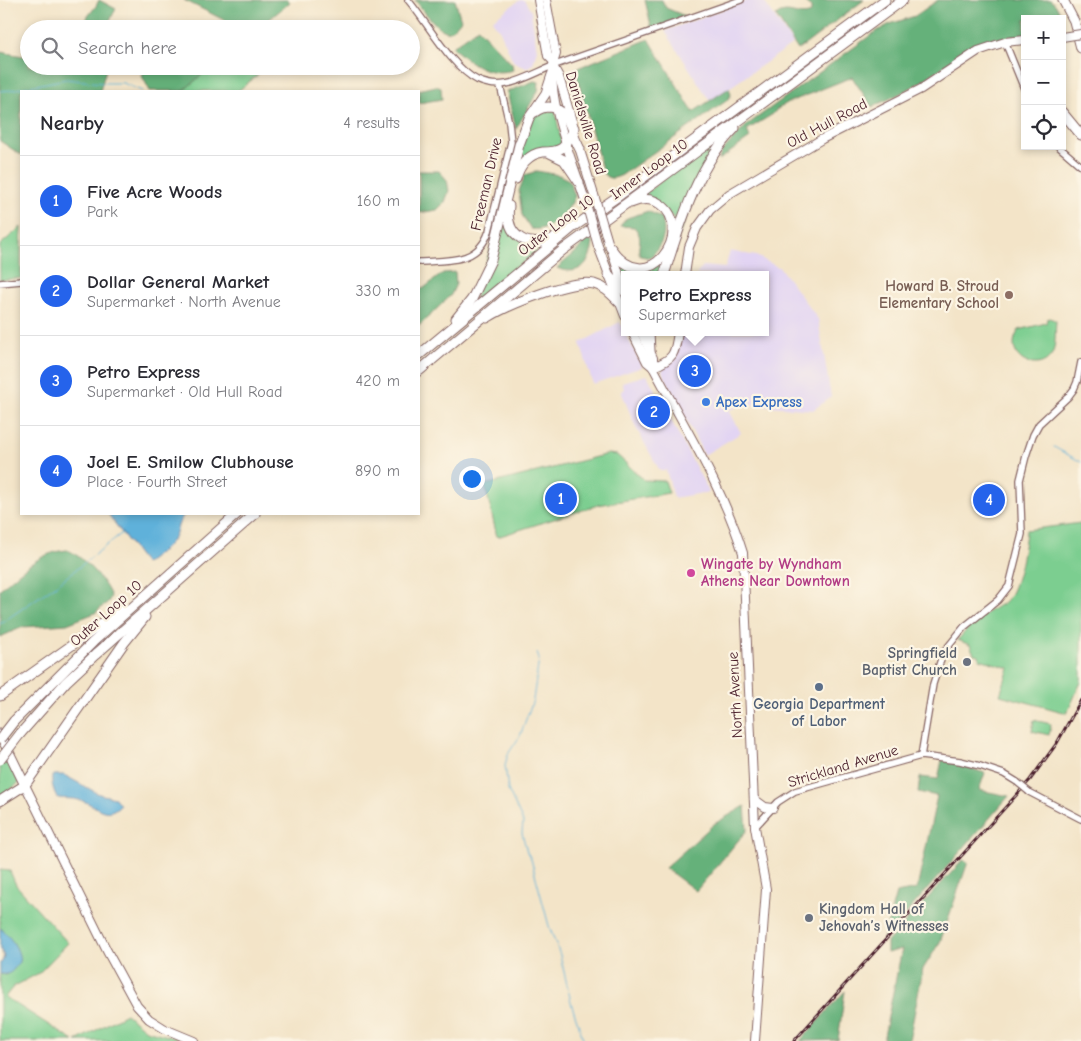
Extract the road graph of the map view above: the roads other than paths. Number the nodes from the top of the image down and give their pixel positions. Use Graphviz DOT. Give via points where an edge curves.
graph roads {
  1 [pos="408,0"];
  2 [pos="538,0"];
  3 [pos="546,0"];
  4 [pos="741,0"];
  5 [pos="884,0"];
  6 [pos="903,0"];
  7 [pos="1063,0"];
  8 [pos="1081,34"];
  9 [pos="1066,36"];
  10 [pos="1021,40"];
  11 [pos="1005,42"];
  12 [pos="1081,48"];
  13 [pos="553,64"];
  14 [pos="552,75"];
  15 [pos="1021,81"];
  16 [pos="500,85"];
  17 [pos="556,108"];
  18 [pos="755,108"];
  19 [pos="1066,117"];
  20 [pos="529,118"];
  21 [pos="573,130"];
  22 [pos="1081,135"];
  23 [pos="566,144"];
  24 [pos="580,149"];
  25 [pos="1063,150"];
  26 [pos="547,153"];
  27 [pos="1081,166"];
  28 [pos="579,182"];
  29 [pos="613,212"];
  30 [pos="572,228"];
  31 [pos="609,244"];
  32 [pos="420,262"];
  33 [pos="665,271"];
  34 [pos="686,271"];
  35 [pos="608,274"];
  36 [pos="20,281"];
  37 [pos="0,282"];
  38 [pos="621,288"];
  39 [pos="621,292"];
  40 [pos="621,294"];
  41 [pos="634,336"];
  42 [pos="643,336"];
  43 [pos="649,336"];
  44 [pos="678,336"];
  45 [pos="438,338"];
  46 [pos="450,344"];
  47 [pos="650,351"];
  48 [pos="420,354"];
  49 [pos="1081,362"];
  50 [pos="653,367"];
  51 [pos="420,370"];
  52 [pos="237,515"];
  53 [pos="254,515"];
  54 [pos="158,584"];
  55 [pos="174,586"];
  56 [pos="0,696"];
  57 [pos="0,734"];
  58 [pos="0,739"];
  59 [pos="921,756"];
  60 [pos="0,760"];
  61 [pos="25,785"];
  62 [pos="754,799"];
  63 [pos="0,801"];
  64 [pos="773,808"];
  65 [pos="1081,819"];
  66 [pos="755,827"];
  67 [pos="194,1041"];
  68 [pos="755,1041"];
  1 -- 16 [label="street" via="460,67 477,80"];
  2 -- 13 [label="main road, Danielsville Road" via="548,56"];
  3 -- 13 [label="main road, Danielsville Road" via="556,54"];
  4 -- 13 [label="street"];
  5 -- 30 [label="highway, Outer Loop 10"];
  6 -- 18 [label="highway, Inner Loop 10"];
  7 -- 12 [label="highway" via="1074,21"];
  8 -- 9 [label="main road, bridge"];
  10 -- 11 [label="main road, Old Hull Road"];
  11 -- 15 [label="street"];
  11 -- 34 [label="main road, Old Hull Road" via="978,52 915,92 826,136 728,194 710,210 697,228"];
  13 -- 14 [label="main road, Danielsville Road"];
  13 -- 16 [label="street" via="518,81"];
  13 -- 21 [label="main road, Danielsville Road"];
  14 -- 17 [label="main road, Danielsville Road"];
  14 -- 20 [label="highway" via="546,93"];
  16 -- 32 [label="street, Freeman Drive" via="510,123 511,142 490,231 472,254 458,259"];
  17 -- 20 [label="highway" via="543,108"];
  17 -- 21 [label="highway" via="567,117"];
  17 -- 23 [label="main road, Danielsville Road"];
  18 -- 29 [label="highway, Inner Loop 10"];
  18 -- 33 [label="highway" via="723,140 707,163"];
  19 -- 22 [label="highway"];
  20 -- 45 [label="highway" via="490,260 472,299"];
  21 -- 23 [label="highway"];
  21 -- 24 [label="highway"];
  23 -- 26 [label="highway"];
  23 -- 28 [label="main road, Danielsville Road"];
  24 -- 31 [label="main road, Danielsville Road, bridge"];
  25 -- 27 [label="street"];
  26 -- 28 [label="highway" via="564,160"];
  26 -- 30 [label="highway" via="532,156 520,168 508,221 517,236 534,243 550,240"];
  28 -- 35 [label="main road, Danielsville Road, bridge"];
  29 -- 31 [label="highway" via="633,202 651,200 667,209 674,228 666,254 650,267 636,269 624,264"];
  29 -- 46 [label="highway, Inner Loop 10"];
  30 -- 45 [label="highway, Outer Loop 10"];
  31 -- 38 [label="main road"];
  35 -- 39 [label="highway"];
  36 -- 37 [label="street"];
  40 -- 46 [label="highway" via="587,283 572,285 489,316"];
  41 -- 50 [label="main road, North Avenue" via="647,362"];
  42 -- 47 [label="main road, North Avenue"];
  43 -- 47 [label="highway"];
  44 -- 50 [label="main road" via="672,357"];
  45 -- 48 [label="highway, Outer Loop 10"];
  46 -- 51 [label="highway, Inner Loop 10"];
  47 -- 50 [label="main road, North Avenue"];
  49 -- 59 [label="street" via="1074,389 1039,424 1026,456 1020,480 1022,534 1008,586 998,600 964,626 943,653 933,684"];
  50 -- 62 [label="main road, North Avenue" via="711,478 743,553"];
  52 -- 54 [label="highway, Outer Loop 10"];
  53 -- 55 [label="highway"];
  54 -- 56 [label="highway"];
  54 -- 58 [label="highway, Outer Loop 10, bridge" via="93,642"];
  55 -- 60 [label="highway, bridge" via="66,682"];
  55 -- 61 [label="highway" via="128,638"];
  57 -- 61 [label="highway"];
  59 -- 64 [label="street, Strickland Avenue" via="801,788"];
  59 -- 65 [label="street, bridge" via="980,766 1004,774 1029,792"];
  61 -- 63 [label="highway"];
  61 -- 67 [label="main road" via="137,1006 165,1029"];
  62 -- 64 [label="main road" via="765,807"];
  62 -- 66 [label="main road, North Avenue"];
  64 -- 66 [label="street, Strickland Avenue"];
  66 -- 68 [label="main road, North Avenue" via="766,889"];
}
